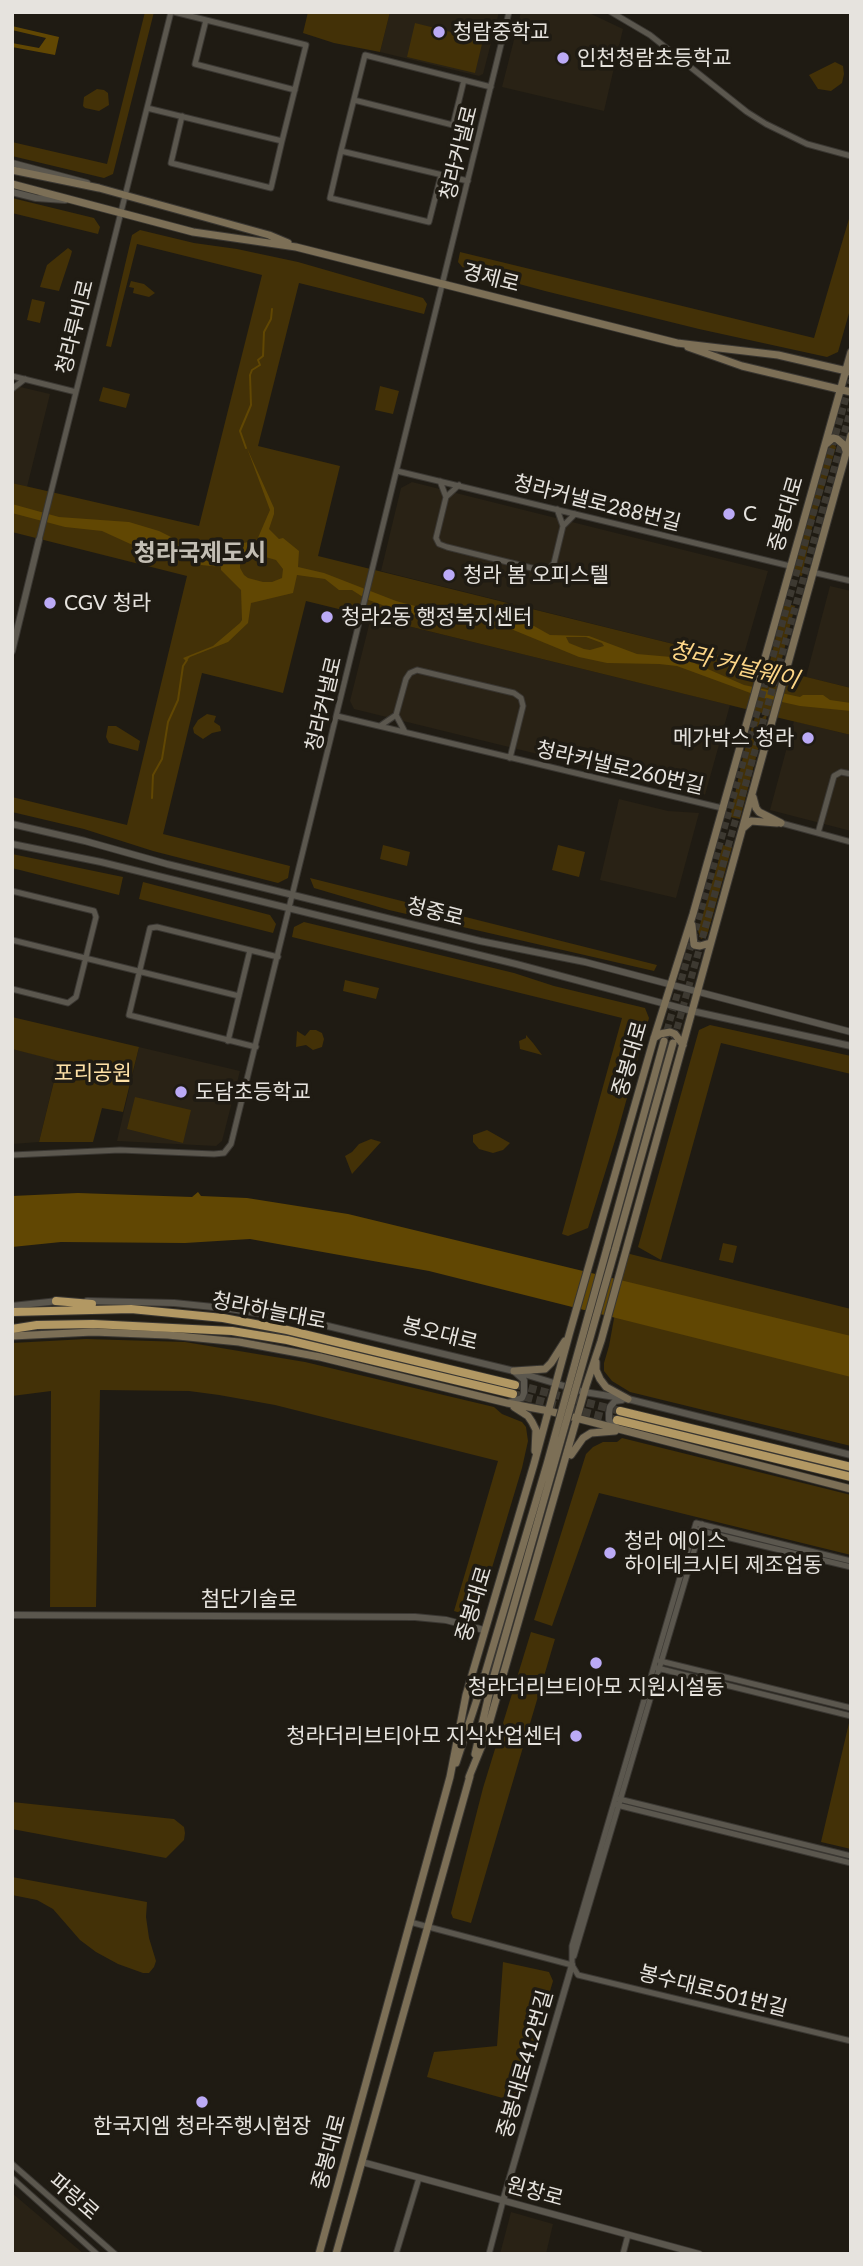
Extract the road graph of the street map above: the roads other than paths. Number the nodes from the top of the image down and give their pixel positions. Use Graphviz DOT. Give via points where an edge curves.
graph roads {
  1 [pos="173,12"];
  2 [pos="509,12"];
  3 [pos="611,12"];
  4 [pos="206,20"];
  5 [pos="464,80"];
  6 [pos="491,86"];
  7 [pos="295,90"];
  8 [pos="354,100"];
  9 [pos="147,107"];
  10 [pos="182,116"];
  11 [pos="282,141"];
  12 [pos="341,151"];
  13 [pos="851,156"];
  14 [pos="12,163"];
  15 [pos="12,170"];
  16 [pos="440,175"];
  17 [pos="468,181"];
  18 [pos="12,184"];
  19 [pos="99,188"];
  20 [pos="12,192"];
  21 [pos="126,195"];
  22 [pos="79,201"];
  23 [pos="122,213"];
  24 [pos="296,247"];
  25 [pos="443,284"];
  26 [pos="677,343"];
  27 [pos="851,352"];
  28 [pos="848,372"];
  29 [pos="12,376"];
  30 [pos="24,379"];
  31 [pos="12,389"];
  32 [pos="840,390"];
  33 [pos="76,392"];
  34 [pos="851,393"];
  35 [pos="851,435"];
  36 [pos="823,447"];
  37 [pos="846,452"];
  38 [pos="397,471"];
  39 [pos="440,481"];
  40 [pos="458,485"];
  41 [pos="446,497"];
  42 [pos="557,509"];
  43 [pos="575,514"];
  44 [pos="563,526"];
  45 [pos="39,540"];
  46 [pos="790,566"];
  47 [pos="812,572"];
  48 [pos="851,581"];
  49 [pos="14,635"];
  50 [pos="12,651"];
  51 [pos="396,715"];
  52 [pos="337,716"];
  53 [pos="380,726"];
  54 [pos="405,732"];
  55 [pos="510,758"];
  56 [pos="851,774"];
  57 [pos="753,792"];
  58 [pos="722,808"];
  59 [pos="781,823"];
  60 [pos="12,824"];
  61 [pos="743,828"];
  62 [pos="818,833"];
  63 [pos="851,842"];
  64 [pos="12,845"];
  65 [pos="12,891"];
  66 [pos="293,895"];
  67 [pos="290,908"];
  68 [pos="693,914"];
  69 [pos="12,940"];
  70 [pos="710,943"];
  71 [pos="250,950"];
  72 [pos="278,957"];
  73 [pos="86,958"];
  74 [pos="140,971"];
  75 [pos="671,984"];
  76 [pos="12,989"];
  77 [pos="697,991"];
  78 [pos="239,996"];
  79 [pos="665,1004"];
  80 [pos="692,1011"];
  81 [pos="851,1032"];
  82 [pos="654,1038"];
  83 [pos="228,1041"];
  84 [pos="664,1041"];
  85 [pos="673,1044"];
  86 [pos="683,1045"];
  87 [pos="851,1046"];
  88 [pos="256,1047"];
  89 [pos="12,1154"];
  90 [pos="611,1249"];
  91 [pos="56,1301"];
  92 [pos="12,1306"];
  93 [pos="150,1310"];
  94 [pos="12,1312"];
  95 [pos="12,1329"];
  96 [pos="569,1335"];
  97 [pos="12,1336"];
  98 [pos="601,1341"];
  99 [pos="513,1371"];
  100 [pos="556,1385"];
  101 [pos="584,1392"];
  102 [pos="628,1399"];
  103 [pos="507,1403"];
  104 [pos="549,1410"];
  105 [pos="578,1419"];
  106 [pos="620,1431"];
  107 [pos="851,1455"];
  108 [pos="534,1464"];
  109 [pos="851,1467"];
  110 [pos="562,1475"];
  111 [pos="851,1477"];
  112 [pos="851,1489"];
  113 [pos="699,1528"];
  114 [pos="851,1560"];
  115 [pos="851,1567"];
  116 [pos="12,1615"];
  117 [pos="484,1630"];
  118 [pos="658,1664"];
  119 [pos="851,1708"];
  120 [pos="851,1716"];
  121 [pos="450,1777"];
  122 [pos="469,1777"];
  123 [pos="617,1802"];
  124 [pos="851,1856"];
  125 [pos="851,1863"];
  126 [pos="410,1922"];
  127 [pos="428,1927"];
  128 [pos="572,1965"];
  129 [pos="851,2041"];
  130 [pos="362,2162"];
  131 [pos="12,2164"];
  132 [pos="12,2178"];
  133 [pos="419,2178"];
  134 [pos="503,2202"];
  135 [pos="628,2235"];
  136 [pos="97,2254"];
  137 [pos="115,2254"];
  138 [pos="319,2254"];
  139 [pos="336,2254"];
  140 [pos="396,2254"];
  141 [pos="488,2254"];
  142 [pos="623,2254"];
  143 [pos="699,2254"];
  1 -- 4 [label="street"];
  1 -- 9 [label="street, 청라루비로"];
  2 -- 6 [label="street, 청라커낼로"];
  3 -- 13 [label="street" via="650,35 766,124 807,144"];
  4 -- 7 [label="street" via="195,64"];
  4 -- 7 [label="street" via="306,45"];
  5 -- 6 [label="street"];
  5 -- 8 [label="street" via="365,55"];
  5 -- 8 [label="street" via="453,125"];
  6 -- 17 [label="street, 청라커낼로"];
  7 -- 11 [label="street"];
  8 -- 12 [label="street"];
  9 -- 10 [label="street"];
  9 -- 21 [label="street, 청라루비로"];
  10 -- 11 [label="street"];
  10 -- 11 [label="street" via="171,163 183,166 271,187"];
  12 -- 16 [label="street"];
  12 -- 16 [label="street" via="330,198 416,219 429,222"];
  14 -- 19 [label="street"];
  15 -- 19 [label="main road, 경제로"];
  16 -- 17 [label="street"];
  17 -- 25 [label="street, 청라커낼로"];
  18 -- 22 [label="main road, 경제로"];
  19 -- 21 [label="main road, 경제로"];
  20 -- 22 [label="street"];
  21 -- 23 [label="street, 청라루비로"];
  21 -- 24 [label="main road, 경제로" via="269,234"];
  22 -- 23 [label="main road, 경제로"];
  23 -- 24 [label="main road, 경제로" via="193,232"];
  23 -- 33 [label="street, 청라루비로"];
  24 -- 25 [label="main road, 경제로"];
  25 -- 26 [label="main road, 경제로"];
  25 -- 38 [label="street, 청라커낼로"];
  26 -- 28 [label="main road, 경제로" via="778,355"];
  26 -- 32 [label="main road, 경제로" via="742,366"];
  27 -- 28 [label="main road, 중봉대로"];
  28 -- 32 [label="main road, 중봉대로"];
  29 -- 30 [label="street"];
  30 -- 31 [label="street"];
  30 -- 33 [label="street"];
  32 -- 34 [label="main road, 경제로"];
  32 -- 36 [label="main road, 중봉대로"];
  33 -- 45 [label="street, 청라루비로"];
  35 -- 37 [label="main road, 중봉대로"];
  36 -- 37 [label="main road" via="838,439"];
  36 -- 46 [label="main road, 중봉대로"];
  37 -- 47 [label="main road, 중봉대로"];
  38 -- 39 [label="street, 청라커낼로288번길"];
  38 -- 52 [label="street, 청라커낼로"];
  39 -- 40 [label="street, 청라커낼로288번길"];
  39 -- 41 [label="street"];
  40 -- 41 [label="street"];
  40 -- 42 [label="street, 청라커낼로288번길"];
  41 -- 44 [label="street, 청라커낼로288번길" via="436,538 442,546 460,551 548,570"];
  42 -- 43 [label="street, 청라커낼로288번길"];
  42 -- 44 [label="street"];
  43 -- 44 [label="street"];
  43 -- 46 [label="street, 청라커낼로288번길"];
  45 -- 49 [label="street, 청라루비로"];
  46 -- 58 [label="main road, 중봉대로"];
  47 -- 48 [label="street"];
  47 -- 57 [label="main road, 중봉대로"];
  49 -- 50 [label="street, 청라루비로"];
  51 -- 53 [label="street"];
  51 -- 54 [label="street"];
  51 -- 55 [label="street, 청라커낼로260번길" via="408,676 417,670 514,693 523,706"];
  52 -- 53 [label="street, 청라커낼로260번길"];
  52 -- 66 [label="street, 청라커낼로"];
  53 -- 54 [label="street, 청라커낼로260번길"];
  54 -- 55 [label="street, 청라커낼로260번길"];
  55 -- 58 [label="street, 청라커낼로260번길"];
  56 -- 62 [label="street" via="834,776"];
  57 -- 59 [label="main road" via="756,808"];
  57 -- 61 [label="main road, 중봉대로"];
  58 -- 68 [label="main road, 중봉대로"];
  59 -- 61 [label="main road" via="751,821"];
  59 -- 62 [label="street"];
  60 -- 66 [label="street, 청중로"];
  61 -- 70 [label="main road, 중봉대로"];
  62 -- 63 [label="street"];
  64 -- 67 [label="street, 청중로"];
  65 -- 73 [label="street" via="93,911 96,917"];
  66 -- 67 [label="street, 청라커낼로"];
  66 -- 75 [label="street, 청중로"];
  67 -- 72 [label="street, 청라커낼로"];
  67 -- 79 [label="street, 청중로"];
  68 -- 70 [label="main road" via="695,945"];
  68 -- 75 [label="main road, 중봉대로"];
  69 -- 73 [label="street"];
  70 -- 77 [label="main road, 중봉대로"];
  71 -- 72 [label="street"];
  71 -- 74 [label="street" via="150,928"];
  71 -- 78 [label="street"];
  72 -- 88 [label="street, 청라커낼로"];
  73 -- 74 [label="street"];
  73 -- 76 [label="street" via="76,997 68,1003"];
  74 -- 78 [label="street"];
  74 -- 83 [label="street" via="129,1015"];
  75 -- 77 [label="street, 청중로"];
  75 -- 79 [label="main road, 중봉대로"];
  77 -- 80 [label="main road, 중봉대로"];
  77 -- 81 [label="street, 청중로"];
  78 -- 83 [label="street"];
  79 -- 80 [label="street, 청중로"];
  79 -- 82 [label="main road, 중봉대로"];
  80 -- 86 [label="main road, 중봉대로"];
  80 -- 87 [label="street, 청중로"];
  82 -- 86 [label="main road" via="670,1032"];
  82 -- 96 [label="main road, 중봉대로"];
  83 -- 88 [label="street"];
  84 -- 90 [label="main road, 중봉대로"];
  85 -- 90 [label="main road, 중봉대로"];
  86 -- 98 [label="main road, 중봉대로"];
  88 -- 89 [label="street, 청라커낼로" via="231,1144 224,1153"];
  90 -- 121 [label="main road, 중봉대로, bridge"];
  90 -- 122 [label="main road, 중봉대로, bridge"];
  91 -- 92 [label="street, 봉오대로"];
  91 -- 93 [label="highway"];
  91 -- 99 [label="street, 봉오대로" via="174,1303 263,1314"];
  93 -- 94 [label="highway, 청라하늘대로"];
  93 -- 95 [label="highway, 청라하늘대로" via="287,1330 514,1390 232,1331 93,1324"];
  96 -- 99 [label="main road" via="545,1369"];
  96 -- 100 [label="main road, 중봉대로"];
  97 -- 103 [label="main road" via="106,1333 239,1342"];
  98 -- 101 [label="main road, 중봉대로"];
  98 -- 102 [label="main road" via="596,1362 599,1378"];
  99 -- 100 [label="street, 봉오대로"];
  99 -- 103 [label="street" via="524,1380 524,1393"];
  100 -- 101 [label="street, 봉오대로"];
  100 -- 104 [label="main road, 중봉대로"];
  101 -- 102 [label="street, 봉오대로"];
  101 -- 105 [label="main road, 중봉대로"];
  102 -- 106 [label="street" via="610,1407 609,1420"];
  102 -- 107 [label="street, 봉오대로"];
  103 -- 104 [label="main road"];
  103 -- 108 [label="main road" via="528,1416 536,1430"];
  104 -- 105 [label="main road"];
  104 -- 108 [label="main road, 중봉대로"];
  105 -- 106 [label="main road"];
  105 -- 110 [label="main road, 중봉대로"];
  106 -- 110 [label="main road" via="583,1438"];
  106 -- 112 [label="main road"];
  108 -- 117 [label="main road, 중봉대로"];
  109 -- 111 [label="highway" via="618,1416"];
  110 -- 122 [label="main road, 중봉대로" via="485,1738"];
  113 -- 114 [label="street"];
  113 -- 115 [label="street"];
  113 -- 118 [label="street"];
  116 -- 117 [label="street, 첨단기술로" via="415,1617"];
  117 -- 121 [label="main road, 중봉대로"];
  118 -- 119 [label="street"];
  118 -- 120 [label="street"];
  118 -- 123 [label="street"];
  121 -- 126 [label="main road, 중봉대로"];
  122 -- 127 [label="main road, 중봉대로"];
  123 -- 124 [label="street"];
  123 -- 125 [label="street"];
  123 -- 128 [label="street"];
  126 -- 127 [label="street, 봉수대로501번길"];
  126 -- 138 [label="main road, 중봉대로"];
  127 -- 128 [label="street, 봉수대로501번길"];
  127 -- 130 [label="main road, 중봉대로"];
  128 -- 129 [label="street, 봉수대로501번길" via="578,1975"];
  128 -- 134 [label="street, 중봉대로412번길"];
  130 -- 133 [label="street, 원창로"];
  130 -- 139 [label="main road, 중봉대로"];
  131 -- 137 [label="street, 파랑로"];
  132 -- 136 [label="street"];
  133 -- 134 [label="street, 원창로"];
  133 -- 140 [label="street"];
  134 -- 135 [label="street, 원창로"];
  134 -- 141 [label="street, 중봉대로412번길"];
  135 -- 142 [label="street"];
  135 -- 143 [label="street, 원창로"];
}
